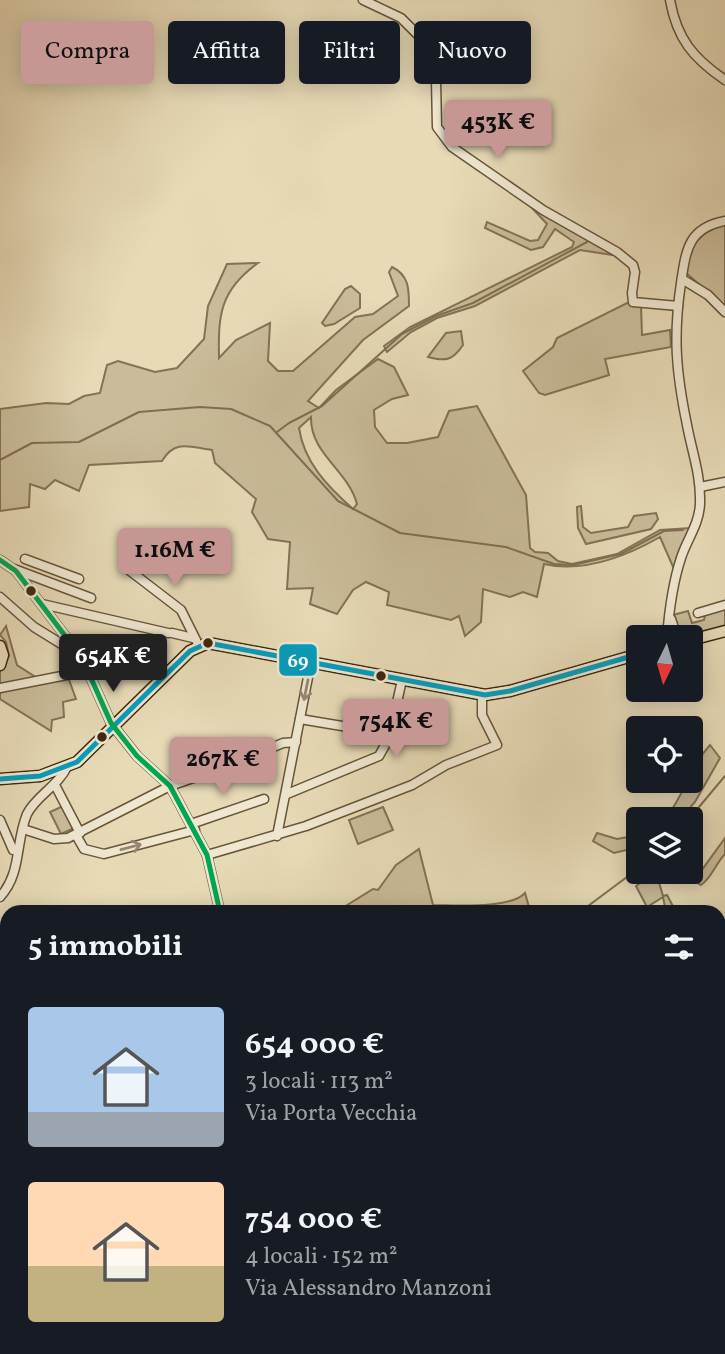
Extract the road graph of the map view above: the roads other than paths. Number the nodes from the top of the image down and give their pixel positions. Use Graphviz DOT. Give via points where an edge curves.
graph roads {
  1 [pos="363,0"];
  2 [pos="670,0"];
  3 [pos="725,79"];
  4 [pos="725,221"];
  5 [pos="682,279"];
  6 [pos="678,306"];
  7 [pos="725,313"];
  8 [pos="725,482"];
  9 [pos="700,487"];
  10 [pos="25,559"];
  11 [pos="0,560"];
  12 [pos="41,565"];
  13 [pos="125,567"];
  14 [pos="14,569"];
  15 [pos="37,577"];
  16 [pos="79,579"];
  17 [pos="0,597"];
  18 [pos="90,598"];
  19 [pos="42,604"];
  20 [pos="725,605"];
  21 [pos="698,613"];
  22 [pos="670,616"];
  23 [pos="669,625"];
  24 [pos="673,625"];
  25 [pos="725,631"];
  26 [pos="704,637"];
  27 [pos="193,641"];
  28 [pos="0,646"];
  29 [pos="70,646"];
  30 [pos="626,658"];
  31 [pos="311,662"];
  32 [pos="0,665"];
  33 [pos="87,669"];
  34 [pos="402,680"];
  35 [pos="0,688"];
  36 [pos="482,695"];
  37 [pos="300,719"];
  38 [pos="115,727"];
  39 [pos="390,734"];
  40 [pos="296,743"];
  41 [pos="67,767"];
  42 [pos="0,779"];
  43 [pos="55,785"];
  44 [pos="170,786"];
  45 [pos="287,794"];
  46 [pos="264,799"];
  47 [pos="0,820"];
  48 [pos="193,827"];
  49 [pos="23,829"];
  50 [pos="82,832"];
  51 [pos="277,835"];
  52 [pos="0,845"];
  53 [pos="15,850"];
  54 [pos="207,855"];
  55 [pos="0,897"];
  56 [pos="218,905"];
  1 -- 6 [label="street" via="394,13 424,41 435,75 437,127 452,148 543,210 626,258 635,272 634,302"];
  2 -- 3 [label="street" via="683,43 696,59"];
  4 -- 5 [label="street" via="701,229 690,240"];
  5 -- 6 [label="street"];
  5 -- 7 [label="street" via="708,295"];
  6 -- 9 [label="street" via="675,349"];
  8 -- 9 [label="street"];
  9 -- 22 [label="street" via="698,518 680,562"];
  10 -- 12 [label="street"];
  11 -- 14 [label="street"];
  12 -- 15 [label="street"];
  12 -- 16 [label="street"];
  13 -- 27 [label="street" via="181,610"];
  14 -- 15 [label="street"];
  14 -- 19 [label="street"];
  15 -- 18 [label="street"];
  17 -- 29 [label="street" via="34,627"];
  19 -- 27 [label="street"];
  19 -- 29 [label="street"];
  20 -- 21 [label="street"];
  22 -- 23 [label="street"];
  22 -- 24 [label="street"];
  25 -- 26 [label="main road"];
  27 -- 31 [label="main road"];
  27 -- 38 [label="main road"];
  28 -- 32 [label="main road"];
  29 -- 33 [label="street" via="83,652"];
  29 -- 33 [label="street" via="73,663"];
  30 -- 36 [label="main road"];
  31 -- 34 [label="main road"];
  31 -- 37 [label="street, one-way"];
  33 -- 35 [label="street"];
  33 -- 38 [label="street"];
  34 -- 36 [label="main road"];
  34 -- 39 [label="street"];
  36 -- 51 [label="street" via="482,715 497,745 412,785"];
  37 -- 39 [label="street"];
  37 -- 40 [label="street"];
  38 -- 41 [label="main road"];
  38 -- 44 [label="street"];
  39 -- 45 [label="street" via="383,751 372,761"];
  40 -- 44 [label="street" via="283,743"];
  40 -- 45 [label="street"];
  41 -- 42 [label="main road" via="36,777"];
  41 -- 43 [label="street"];
  43 -- 49 [label="street" via="29,811"];
  43 -- 50 [label="street"];
  44 -- 48 [label="street"];
  44 -- 50 [label="street"];
  45 -- 51 [label="street"];
  46 -- 48 [label="street"];
  47 -- 53 [label="street"];
  50 -- 48 [label="street, one-way" via="84,849 102,855"];
  48 -- 54 [label="street"];
  49 -- 50 [label="street" via="54,839"];
  49 -- 53 [label="street"];
  51 -- 54 [label="street"];
  52 -- 53 [label="street"];
  53 -- 55 [label="street" via="14,880"];
  54 -- 56 [label="street"];
}
